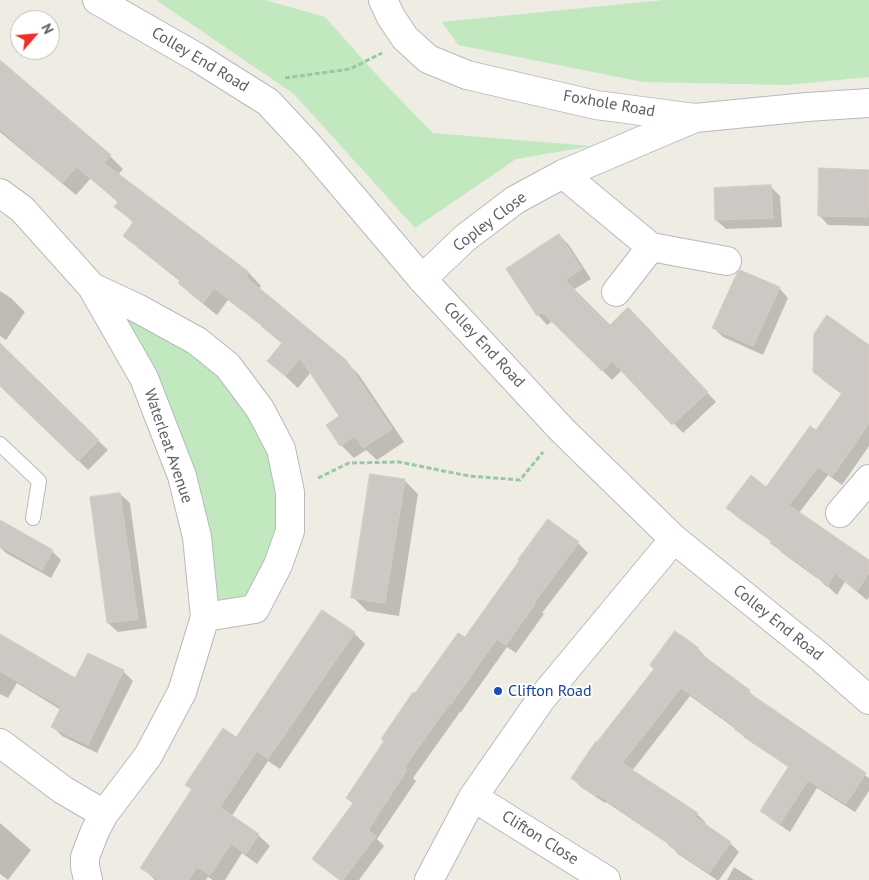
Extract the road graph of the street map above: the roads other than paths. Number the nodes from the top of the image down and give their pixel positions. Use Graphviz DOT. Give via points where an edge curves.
graph roads {
  1 [pos="97,0"];
  2 [pos="383,0"];
  3 [pos="869,103"];
  4 [pos="695,118"];
  5 [pos="563,174"];
  6 [pos="0,193"];
  7 [pos="652,247"];
  8 [pos="727,261"];
  9 [pos="422,278"];
  10 [pos="92,287"];
  11 [pos="616,292"];
  12 [pos="0,444"];
  13 [pos="869,479"];
  14 [pos="840,513"];
  15 [pos="33,518"];
  16 [pos="674,539"];
  17 [pos="205,617"];
  18 [pos="869,700"];
  19 [pos="0,743"];
  20 [pos="474,797"];
  21 [pos="104,814"];
  22 [pos="86,879"];
  23 [pos="429,880"];
  24 [pos="606,880"];
  1 -- 9 [label="street, Colley End Road" via="268,102"];
  2 -- 4 [label="street, Foxhole Road" via="405,38 428,59 466,74 596,105"];
  3 -- 4 [label="street, Foxhole Road"];
  4 -- 5 [label="street, Copley Close"];
  5 -- 7 [label="street"];
  5 -- 9 [label="street, Copley Close" via="515,200 465,238"];
  6 -- 10 [label="street, Waterleat Avenue" via="22,209"];
  7 -- 8 [label="street"];
  7 -- 11 [label="street"];
  9 -- 16 [label="street, Colley End Road" via="562,430"];
  10 -- 17 [label="street, Waterleat Avenue" via="144,378 182,476 197,537"];
  10 -- 17 [label="street, Waterleat Avenue" via="197,341 228,366 260,409 281,448 290,492 290,531 278,565 255,609"];
  12 -- 15 [label="lane" via="39,481"];
  13 -- 14 [label="street"];
  16 -- 18 [label="street, Colley End Road"];
  16 -- 20 [label="street" via="542,698"];
  17 -- 21 [label="street, Waterleat Avenue" via="182,692 148,756"];
  19 -- 21 [label="street" via="62,790"];
  20 -- 23 [label="street"];
  20 -- 24 [label="street, Clifton Close"];
  21 -- 22 [label="street, Waterleat Avenue" via="85,857"];
}
